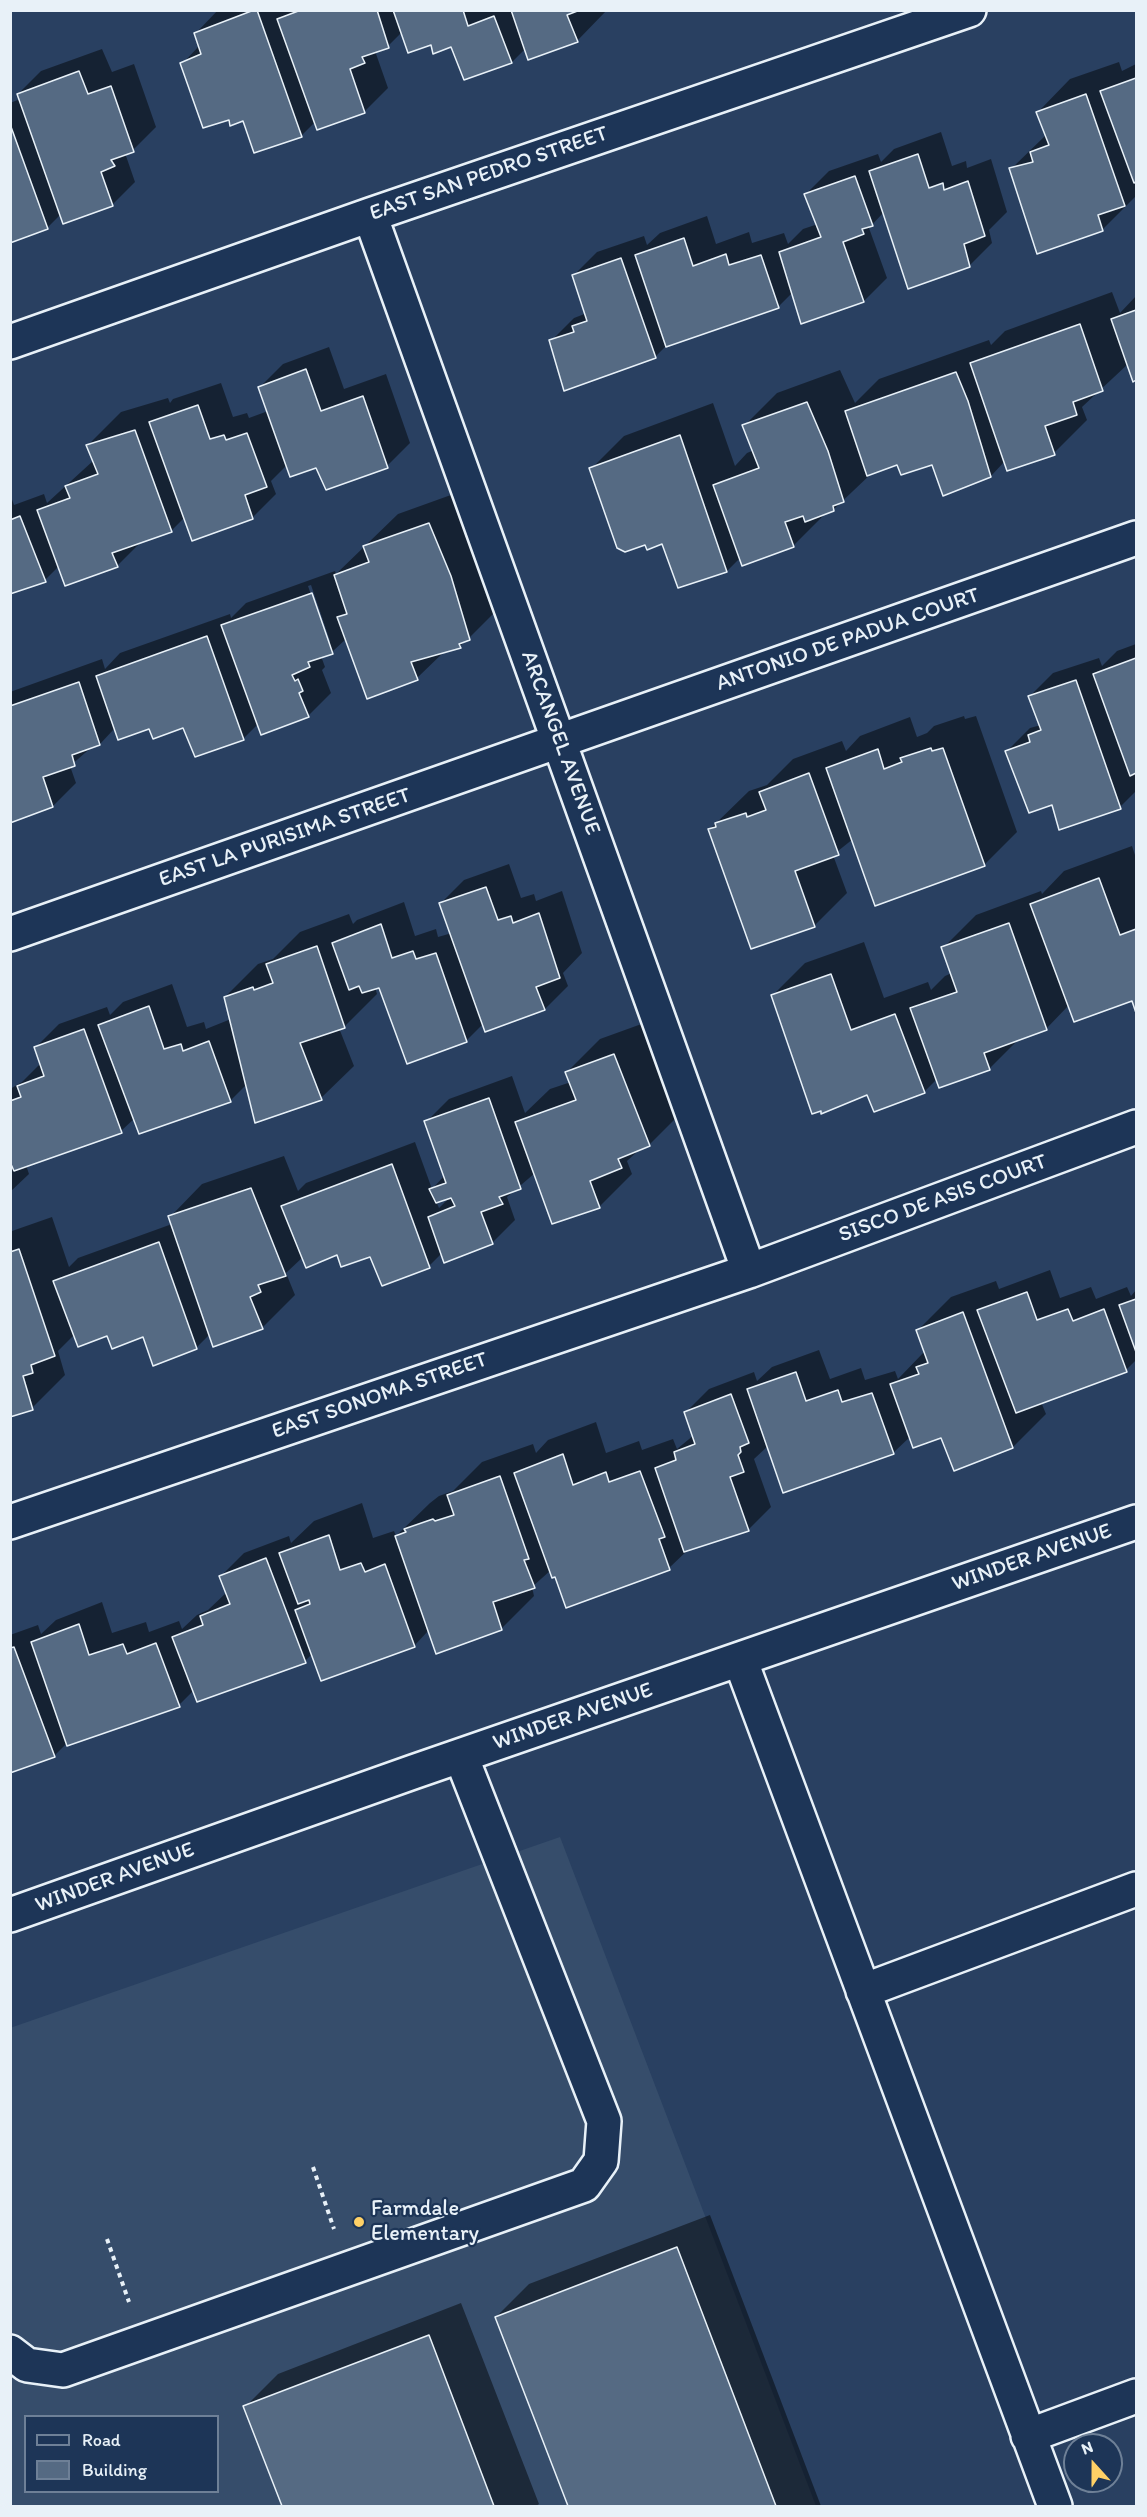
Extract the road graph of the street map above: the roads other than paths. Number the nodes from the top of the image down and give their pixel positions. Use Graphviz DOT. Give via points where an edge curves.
graph roads {
  1 [pos="969,10"];
  2 [pos="370,214"];
  3 [pos="10,342"];
  4 [pos="1137,538"];
  5 [pos="559,741"];
  6 [pos="10,934"];
  7 [pos="1137,1127"];
  8 [pos="749,1271"];
  9 [pos="10,1522"];
  10 [pos="1135,1526"];
  11 [pos="740,1659"];
  12 [pos="461,1756"];
  13 [pos="1137,1889"];
  14 [pos="10,1915"];
  15 [pos="863,1991"];
  16 [pos="10,2352"];
  17 [pos="1137,2396"];
  18 [pos="1028,2436"];
  19 [pos="1055,2506"];
  1 -- 2 [label="street, EAST SAN PEDRO STREET"];
  2 -- 3 [label="street, EAST SAN PEDRO STREET"];
  2 -- 5 [label="street, ARCANGEL AVENUE"];
  4 -- 5 [label="street, ANTONIO DE PADUA COURT"];
  5 -- 6 [label="street, EAST LA PURISIMA STREET"];
  5 -- 8 [label="street, ARCANGEL AVENUE"];
  7 -- 8 [label="street, SISCO DE ASIS COURT"];
  8 -- 9 [label="street, EAST SONOMA STREET"];
  10 -- 11 [label="street, WINDER AVENUE"];
  11 -- 12 [label="street, WINDER AVENUE"];
  11 -- 15 [label="street"];
  12 -- 14 [label="street, WINDER AVENUE"];
  12 -- 16 [label="street" via="604,2121 602,2161 584,2185 63,2370 27,2365"];
  13 -- 15 [label="street"];
  15 -- 18 [label="street"];
  17 -- 18 [label="street"];
  18 -- 19 [label="street"];
}
